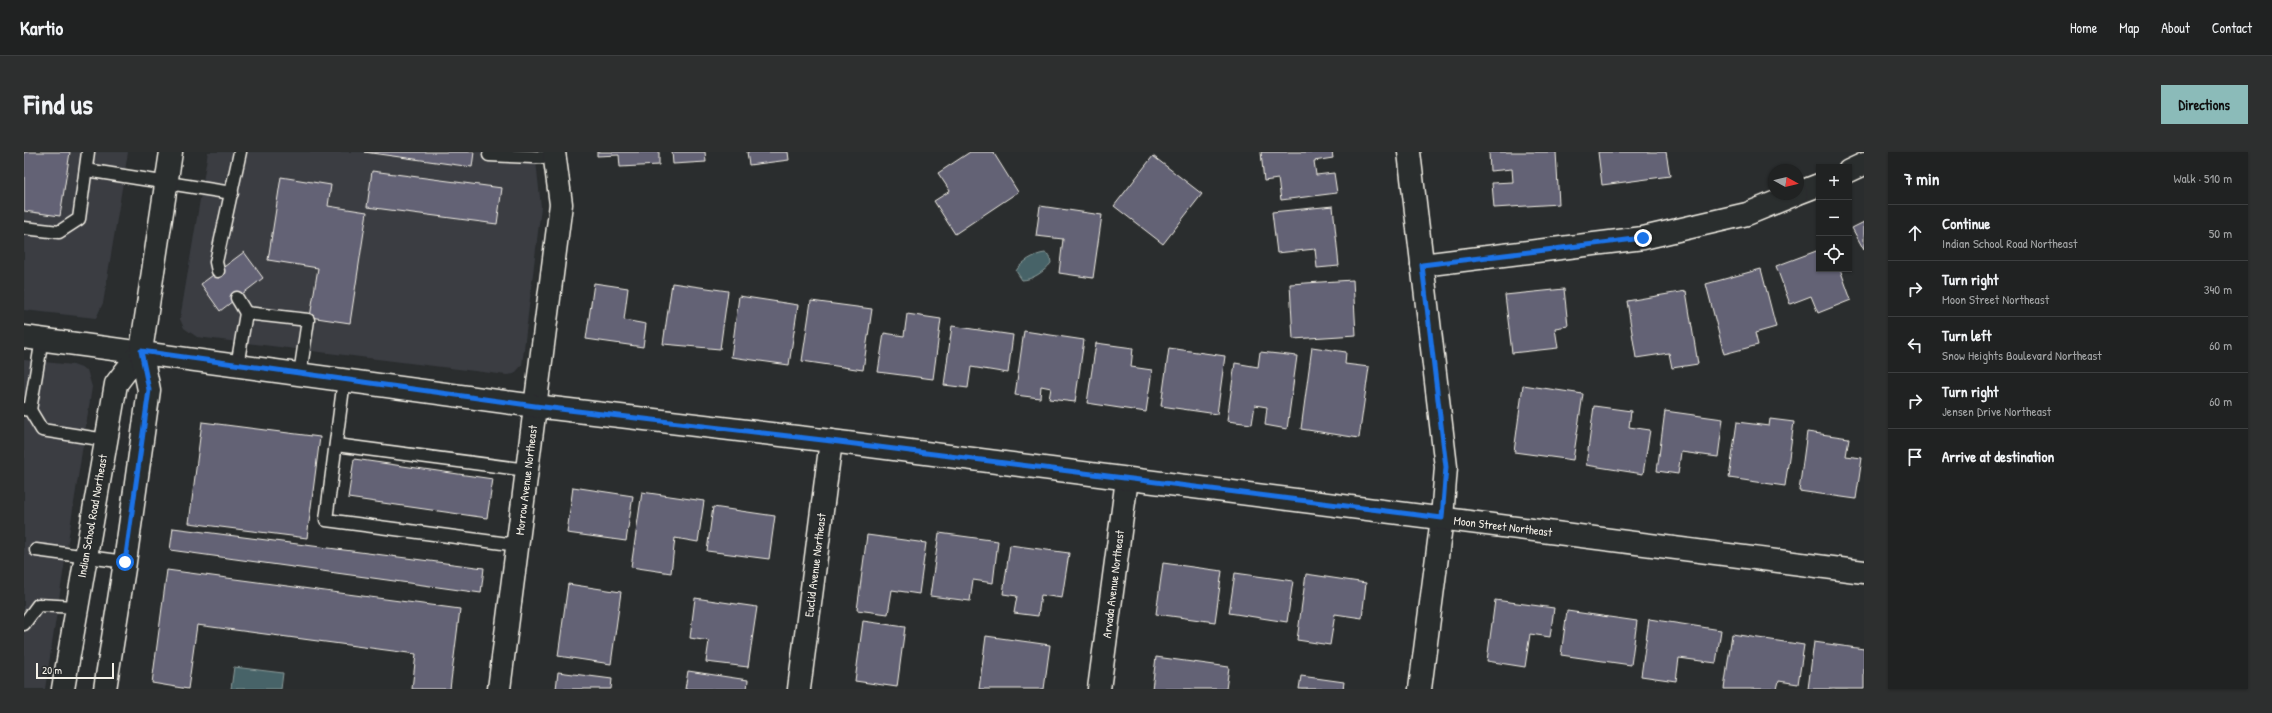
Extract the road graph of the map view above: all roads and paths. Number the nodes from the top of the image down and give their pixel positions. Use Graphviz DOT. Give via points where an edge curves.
graph roads {
  1 [pos="88,152"];
  2 [pos="171,152"];
  3 [pos="240,152"];
  4 [pos="1409,152"];
  5 [pos="489,155"];
  6 [pos="554,155"];
  7 [pos="1864,164"];
  8 [pos="86,170"];
  9 [pos="1852,170"];
  10 [pos="166,183"];
  11 [pos="1816,186"];
  12 [pos="1804,191"];
  13 [pos="232,193"];
  14 [pos="1782,200"];
  15 [pos="24,228"];
  16 [pos="1422,265"];
  17 [pos="218,271"];
  18 [pos="237,298"];
  19 [pos="246,313"];
  20 [pos="33,338"];
  21 [pos="141,351"];
  22 [pos="237,366"];
  23 [pos="300,374"];
  24 [pos="344,380"];
  25 [pos="535,406"];
  26 [pos="27,410"];
  27 [pos="106,440"];
  28 [pos="831,441"];
  29 [pos="336,445"];
  30 [pos="527,470"];
  31 [pos="1127,479"];
  32 [pos="1442,518"];
  33 [pos="517,545"];
  34 [pos="36,550"];
  35 [pos="85,557"];
  36 [pos="125,562"];
  37 [pos="1864,572"];
  38 [pos="76,607"];
  39 [pos="24,624"];
  40 [pos="64,689"];
  41 [pos="105,689"];
  42 [pos="499,689"];
  43 [pos="799,689"];
  44 [pos="1099,689"];
  45 [pos="1420,689"];
  1 -- 8 [label="lane"];
  2 -- 10 [label="street, Indian School Road Northeast"];
  3 -- 13 [label="lane"];
  4 -- 16 [label="street"];
  5 -- 6 [label="lane"];
  6 -- 25 [label="street, Morrow Avenue Northeast" via="561,204"];
  7 -- 9 [label="street"];
  8 -- 10 [label="lane"];
  8 -- 15 [label="lane" via="79,219 59,232"];
  10 -- 13 [label="lane"];
  10 -- 21 [label="street, Indian School Road Northeast"];
  11 -- 12 [label="street"];
  13 -- 17 [label="lane" via="216,262"];
  14 -- 16 [label="street" via="1747,214 1643,238"];
  16 -- 32 [label="street" via="1446,467"];
  18 -- 19 [label="lane"];
  19 -- 22 [label="lane"];
  19 -- 23 [label="lane" via="308,320"];
  20 -- 21 [label="street, Moon Street Northeast"];
  20 -- 26 [label="lane"];
  21 -- 22 [label="street, Moon Street Northeast"];
  21 -- 27 [label="street, Indian School Road Northeast" via="116,384"];
  21 -- 36 [label="street, Indian School Road Northeast" via="149,390"];
  22 -- 23 [label="street, Moon Street Northeast"];
  23 -- 24 [label="street, Moon Street Northeast"];
  24 -- 25 [label="street, Moon Street Northeast"];
  24 -- 29 [label="lane"];
  25 -- 28 [label="street, Moon Street Northeast"];
  25 -- 30 [label="street, Morrow Avenue Northeast"];
  26 -- 27 [label="lane" via="42,430"];
  27 -- 35 [label="street, Indian School Road Northeast"];
  28 -- 31 [label="street, Moon Street Northeast"];
  28 -- 43 [label="street, Euclid Avenue Northeast"];
  29 -- 30 [label="lane"];
  29 -- 33 [label="lane" via="326,520"];
  30 -- 33 [label="street, Morrow Avenue Northeast"];
  31 -- 32 [label="street, Moon Street Northeast"];
  31 -- 44 [label="street, Arvada Avenue Northeast"];
  32 -- 37 [label="street, Moon Street Northeast"];
  32 -- 45 [label="street"];
  33 -- 42 [label="street, Morrow Avenue Northeast"];
  34 -- 35 [label="lane"];
  35 -- 36 [label="lane"];
  35 -- 38 [label="street, Indian School Road Northeast"];
  36 -- 41 [label="street, Indian School Road Northeast"];
  38 -- 39 [label="lane" via="38,605"];
  38 -- 40 [label="street, Indian School Road Northeast"];
}
